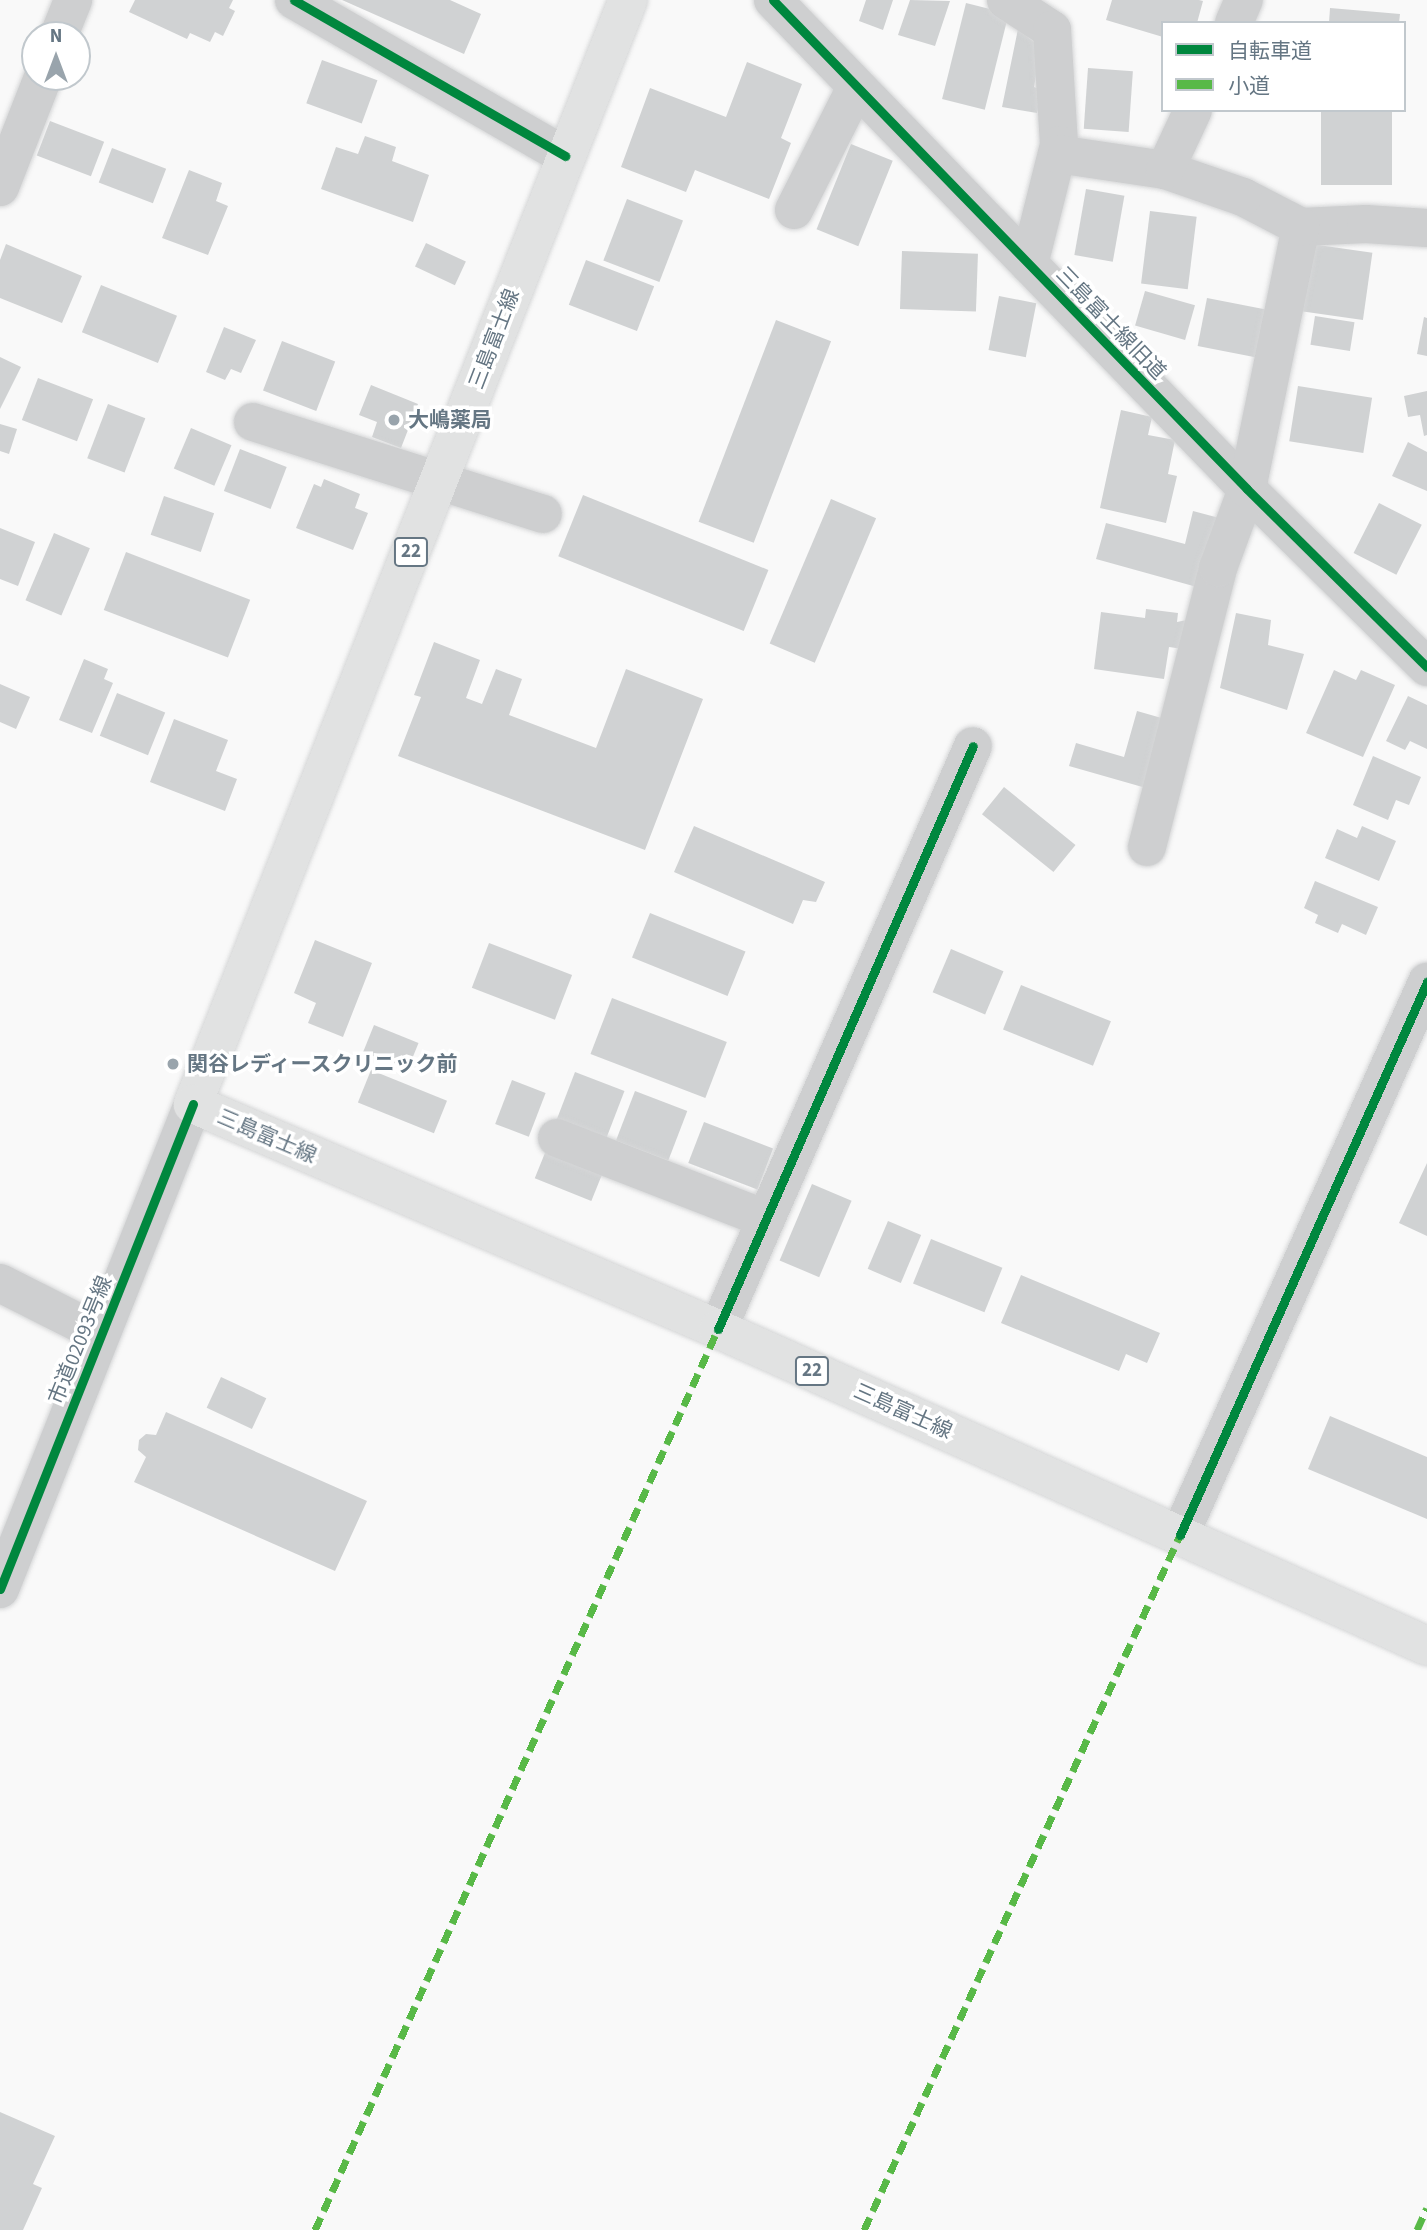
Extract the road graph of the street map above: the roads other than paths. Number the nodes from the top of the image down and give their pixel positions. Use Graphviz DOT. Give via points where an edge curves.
graph roads {
  1 [pos="73,0"];
  2 [pos="294,0"];
  3 [pos="628,0"];
  4 [pos="773,0"];
  5 [pos="1006,0"];
  6 [pos="1244,0"];
  7 [pos="65,21"];
  8 [pos="1235,21"];
  9 [pos="856,86"];
  10 [pos="38,91"];
  11 [pos="1192,112"];
  12 [pos="1057,154"];
  13 [pos="565,156"];
  14 [pos="1165,170"];
  15 [pos="0,187"];
  16 [pos="794,210"];
  17 [pos="1301,227"];
  18 [pos="1427,228"];
  19 [pos="1029,264"];
  20 [pos="253,422"];
  21 [pos="438,483"];
  22 [pos="1247,489"];
  23 [pos="544,514"];
  24 [pos="1427,667"];
  25 [pos="973,746"];
  26 [pos="1146,847"];
  27 [pos="1427,982"];
  28 [pos="193,1104"];
  29 [pos="556,1138"];
  30 [pos="766,1219"];
  31 [pos="0,1283"];
  32 [pos="718,1329"];
  33 [pos="102,1334"];
  34 [pos="1180,1535"];
  35 [pos="0,1589"];
  36 [pos="1427,1646"];
  1 -- 7 [label="street"];
  2 -- 13 [label="street"];
  3 -- 13 [label="main road, 三島富士線 / 22"];
  4 -- 9 [label="street, 三島富士線旧道"];
  5 -- 12 [label="street" via="1052,30"];
  6 -- 8 [label="street"];
  9 -- 16 [label="street"];
  9 -- 19 [label="street, 三島富士線旧道"];
  10 -- 15 [label="street"];
  11 -- 14 [label="street"];
  12 -- 14 [label="street"];
  12 -- 19 [label="street"];
  13 -- 21 [label="main road, 三島富士線 / 22"];
  14 -- 17 [label="street" via="1243,197"];
  17 -- 18 [label="street" via="1366,224"];
  17 -- 22 [label="street"];
  19 -- 22 [label="street, 三島富士線旧道"];
  20 -- 21 [label="street"];
  21 -- 23 [label="street"];
  21 -- 28 [label="main road, 三島富士線 / 22"];
  22 -- 24 [label="street, 三島富士線旧道"];
  22 -- 26 [label="street" via="1218,568"];
  25 -- 30 [label="street"];
  27 -- 34 [label="street"];
  28 -- 32 [label="main road, 三島富士線 / 22"];
  28 -- 33 [label="street, 市道02093号線"];
  29 -- 30 [label="street"];
  30 -- 32 [label="street"];
  31 -- 33 [label="street"];
  32 -- 34 [label="main road, 三島富士線 / 22"];
  33 -- 35 [label="street, 市道02093号線"];
  34 -- 36 [label="main road, 三島富士線 / 22"];
}
